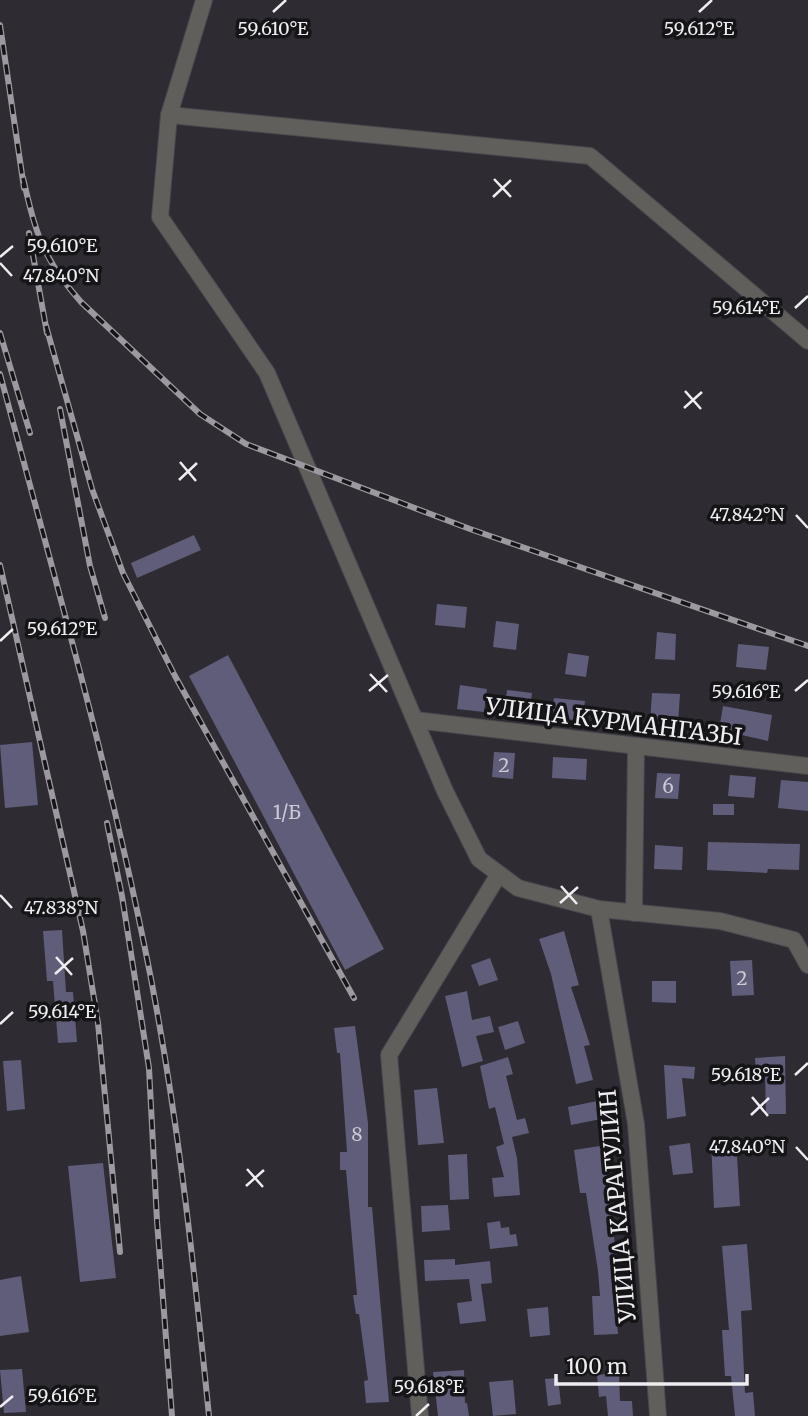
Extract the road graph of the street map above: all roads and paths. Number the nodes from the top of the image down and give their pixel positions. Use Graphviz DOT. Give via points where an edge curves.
graph roads {
  1 [pos="204,0"];
  2 [pos="169,116"];
  3 [pos="808,341"];
  4 [pos="415,720"];
  5 [pos="636,746"];
  6 [pos="808,766"];
  7 [pos="499,874"];
  8 [pos="599,909"];
  9 [pos="634,913"];
  10 [pos="808,965"];
  11 [pos="420,1416"];
  12 [pos="658,1416"];
  1 -- 2 [label="street"];
  2 -- 3 [label="street" via="590,156"];
  2 -- 4 [label="street" via="160,217 267,373"];
  4 -- 5 [label="street, УЛИЦА КУРМАНГАЗЫ"];
  4 -- 7 [label="street" via="480,859"];
  5 -- 6 [label="street, УЛИЦА КУРМАНГАЗЫ"];
  5 -- 9 [label="street"];
  7 -- 8 [label="street" via="518,888"];
  7 -- 11 [label="street" via="389,1055"];
  8 -- 9 [label="street"];
  8 -- 12 [label="street, УЛИЦА КАРАГУЛИН" via="636,1124"];
  9 -- 10 [label="street" via="720,921 794,940"];
}
